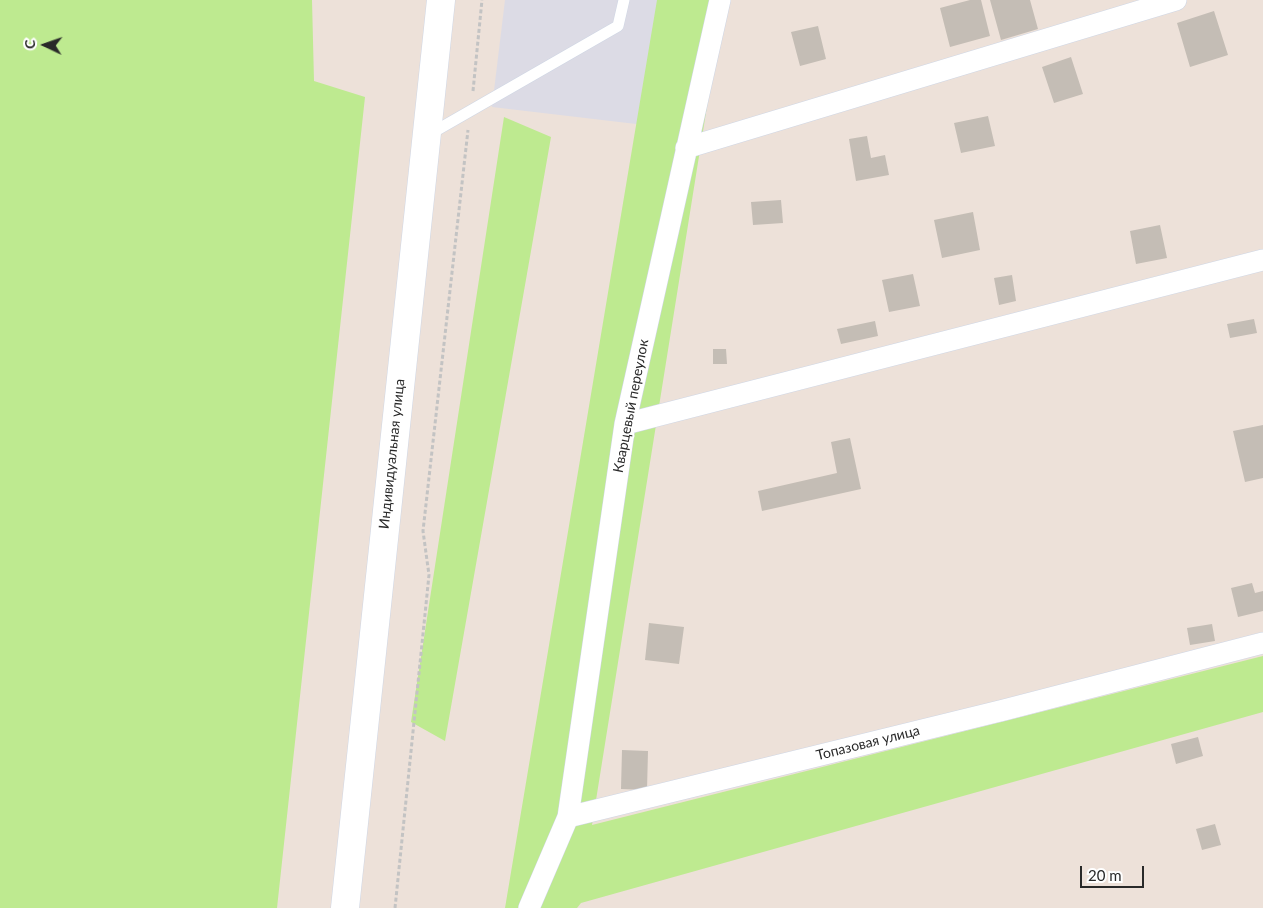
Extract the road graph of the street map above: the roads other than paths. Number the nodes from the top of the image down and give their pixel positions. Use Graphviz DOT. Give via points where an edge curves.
graph roads {
  1 [pos="440,0"];
  2 [pos="624,0"];
  3 [pos="1176,0"];
  4 [pos="725,2"];
  5 [pos="426,136"];
  6 [pos="686,148"];
  7 [pos="1263,260"];
  8 [pos="625,424"];
  9 [pos="1263,642"];
  10 [pos="568,817"];
  11 [pos="345,908"];
  12 [pos="529,908"];
  1 -- 5 [label="main road, Индивидуальная улица"];
  2 -- 5 [label="lane" via="618,26"];
  3 -- 6 [label="street"];
  4 -- 6 [label="street, Кварцевый переулок"];
  5 -- 11 [label="main road, Индивидуальная улица"];
  6 -- 8 [label="street, Кварцевый переулок"];
  7 -- 8 [label="street"];
  8 -- 10 [label="street, Кварцевый переулок"];
  9 -- 10 [label="street, Топазовая улица" via="1004,710"];
  10 -- 12 [label="street"];
}
